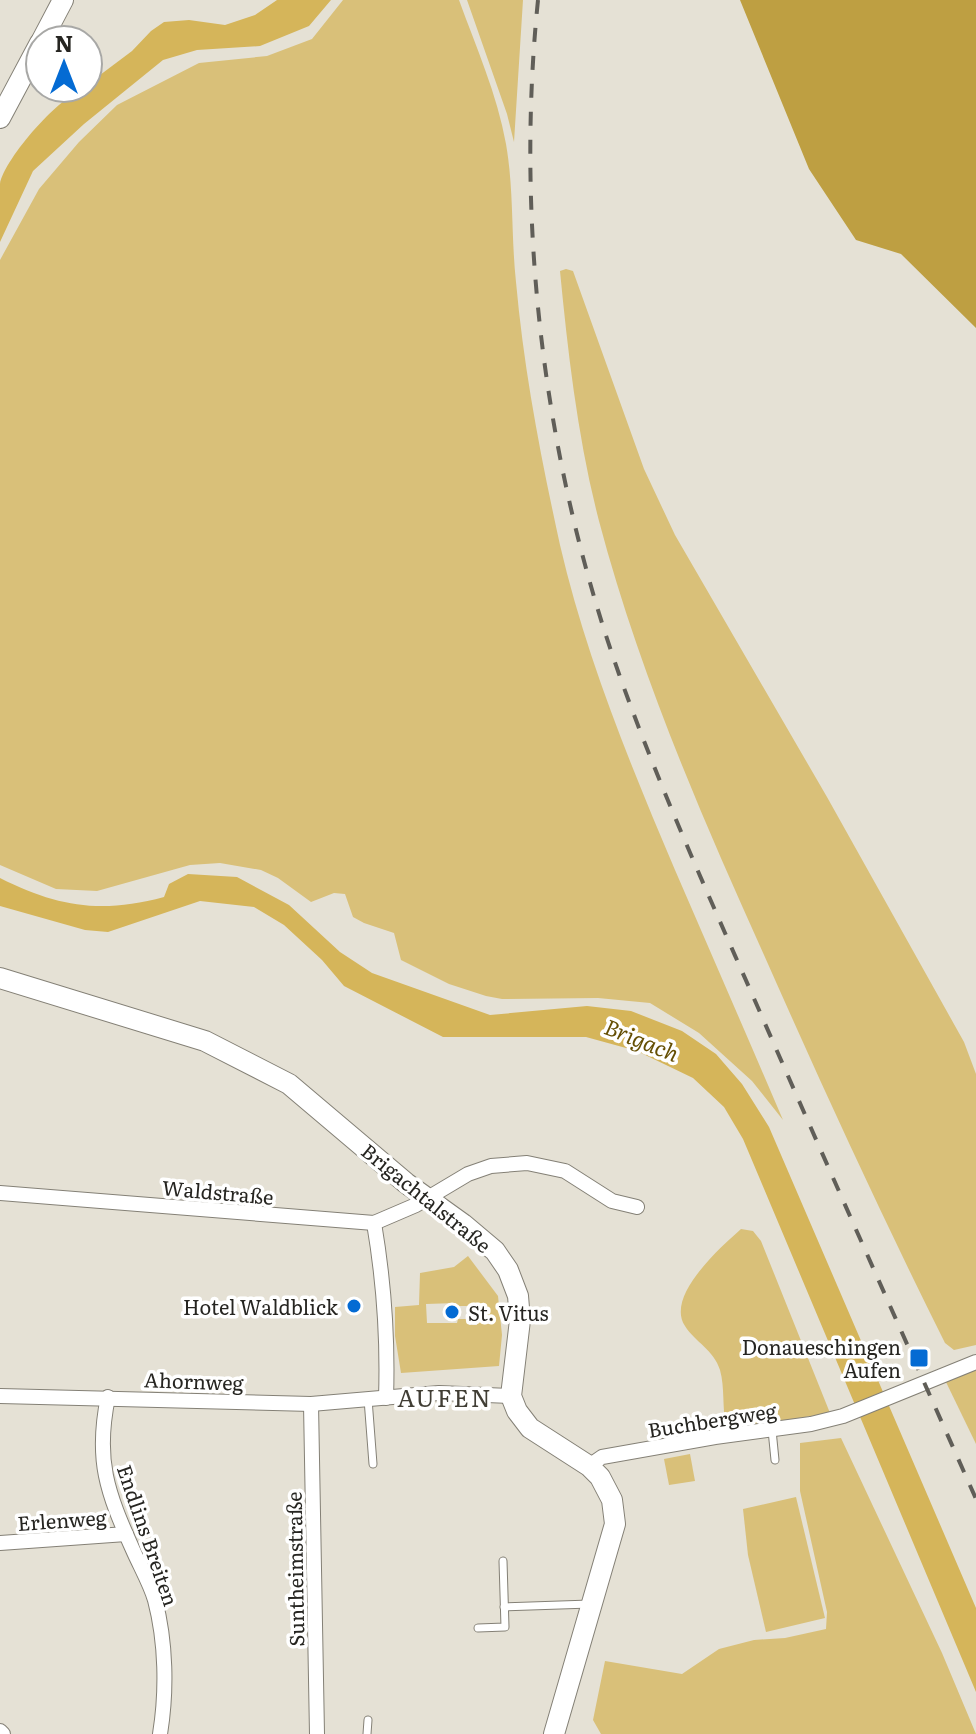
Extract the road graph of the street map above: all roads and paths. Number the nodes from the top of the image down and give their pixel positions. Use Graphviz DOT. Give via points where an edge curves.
graph roads {
  1 [pos="63,0"];
  2 [pos="50,24"];
  3 [pos="24,74"];
  4 [pos="0,118"];
  5 [pos="0,978"];
  6 [pos="0,1193"];
  7 [pos="426,1199"];
  8 [pos="637,1207"];
  9 [pos="374,1223"];
  10 [pos="976,1362"];
  11 [pos="0,1396"];
  12 [pos="511,1396"];
  13 [pos="108,1397"];
  14 [pos="386,1398"];
  15 [pos="368,1399"];
  16 [pos="311,1404"];
  17 [pos="772,1430"];
  18 [pos="775,1460"];
  19 [pos="373,1464"];
  20 [pos="589,1466"];
  21 [pos="126,1534"];
  22 [pos="0,1543"];
  23 [pos="503,1561"];
  24 [pos="592,1604"];
  25 [pos="504,1607"];
  26 [pos="478,1628"];
  27 [pos="368,1720"];
  28 [pos="160,1734"];
  29 [pos="317,1734"];
  30 [pos="367,1734"];
  31 [pos="554,1734"];
  1 -- 2 [label="street"];
  3 -- 4 [label="street"];
  5 -- 7 [label="street, Brigachtalstraße" via="205,1041 244,1059 289,1084"];
  6 -- 9 [label="street, Waldstraße"];
  7 -- 8 [label="street, Waldstraße" via="468,1174 527,1163 565,1171 612,1201"];
  7 -- 9 [label="street, Waldstraße"];
  7 -- 12 [label="street, Brigachtalstraße" via="495,1251 508,1270 520,1320"];
  9 -- 14 [label="street" via="384,1285"];
  10 -- 17 [label="street, Buchbergweg" via="843,1416"];
  11 -- 13 [label="street, Ahornweg"];
  12 -- 14 [label="street, Ahornweg" via="439,1393"];
  12 -- 20 [label="street" via="530,1428"];
  13 -- 16 [label="street, Ahornweg"];
  13 -- 21 [label="street, Endlins Breiten" via="101,1429 103,1474"];
  14 -- 15 [label="street, Ahornweg"];
  15 -- 16 [label="street, Ahornweg"];
  15 -- 19 [label="lane"];
  16 -- 29 [label="street, Suntheimstraße"];
  17 -- 18 [label="lane"];
  17 -- 20 [label="street, Buchbergweg" via="602,1457"];
  20 -- 24 [label="street" via="612,1500 615,1524"];
  21 -- 22 [label="street, Erlenweg"];
  21 -- 28 [label="street, Endlins Breiten" via="155,1599 163,1654"];
  23 -- 25 [label="lane"];
  24 -- 25 [label="lane"];
  24 -- 31 [label="street"];
  25 -- 26 [label="lane" via="505,1627"];
  27 -- 30 [label="lane"];
}
